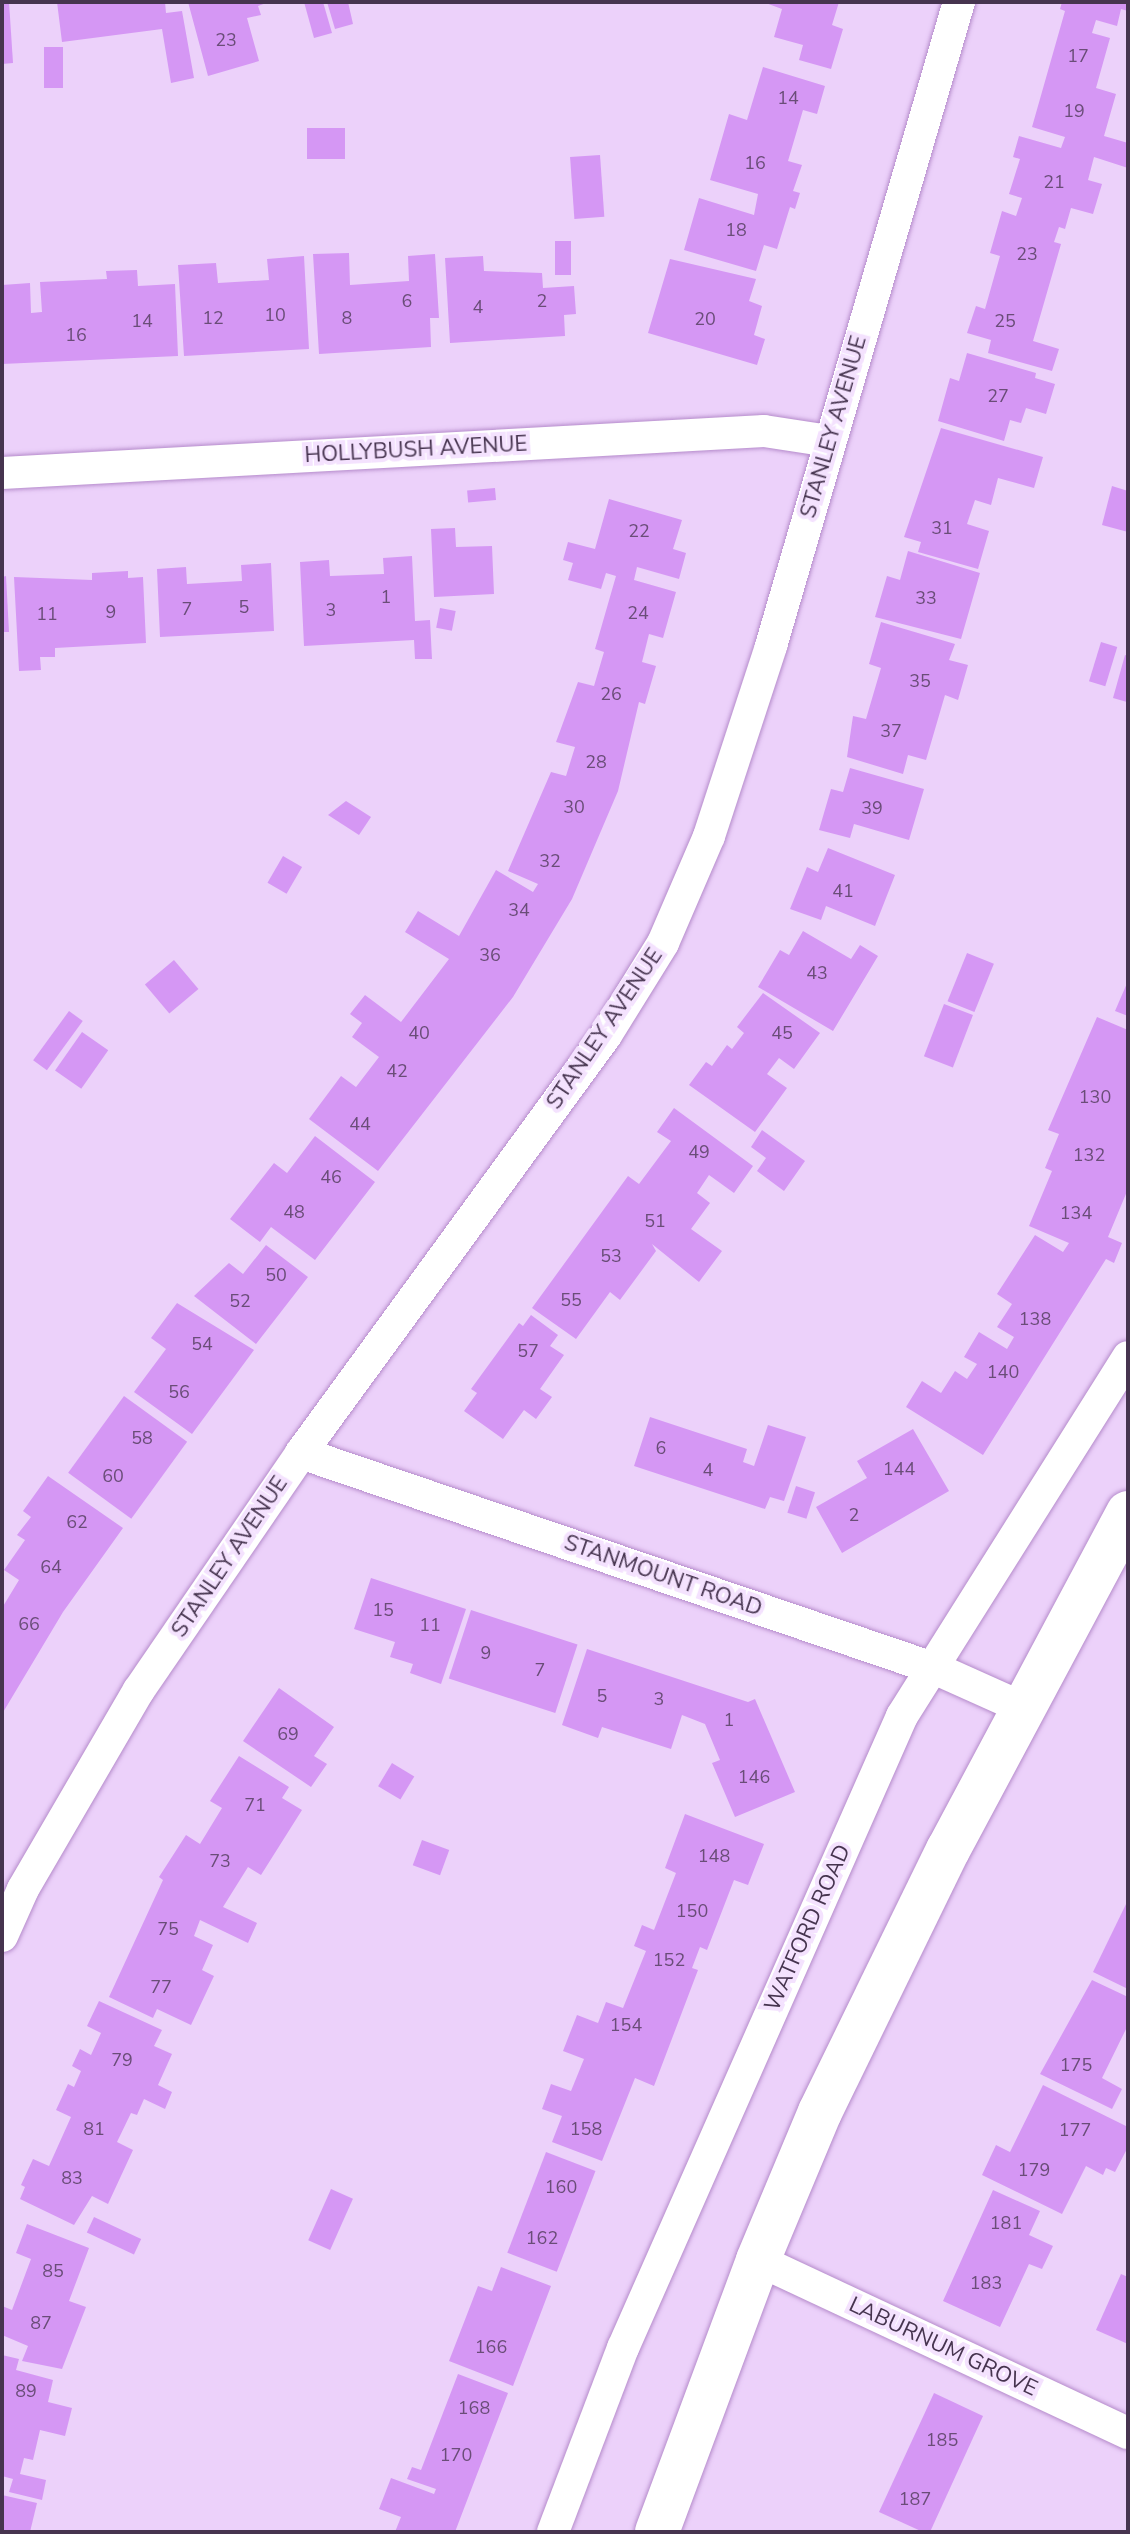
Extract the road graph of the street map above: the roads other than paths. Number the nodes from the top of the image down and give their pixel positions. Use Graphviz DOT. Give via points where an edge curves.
graph roads {
  1 [pos="959,2"];
  2 [pos="829,441"];
  3 [pos="2,473"];
  4 [pos="1128,1357"];
  5 [pos="301,1453"];
  6 [pos="1128,1513"];
  7 [pos="936,1669"];
  8 [pos="1023,1708"];
  9 [pos="2,1936"];
  10 [pos="758,2260"];
  11 [pos="1128,2433"];
  12 [pos="553,2532"];
  13 [pos="657,2532"];
  1 -- 2 [label="street, STANLEY AVENUE"];
  2 -- 3 [label="street, HOLLYBUSH AVENUE" via="764,431"];
  2 -- 5 [label="street, STANLEY AVENUE" via="709,836 663,943 606,1035"];
  4 -- 7 [label="street, WATFORD ROAD"];
  5 -- 7 [label="street, STANMOUNT ROAD"];
  5 -- 9 [label="street, STANLEY AVENUE" via="139,1690 23,1889"];
  6 -- 8 [label="main road"];
  7 -- 8 [label="street, STANMOUNT ROAD"];
  7 -- 12 [label="street, WATFORD ROAD" via="902,1716 623,2348"];
  8 -- 10 [label="main road" via="820,2112"];
  10 -- 11 [label="street, LABURNUM GROVE"];
  10 -- 13 [label="main road"];
}
